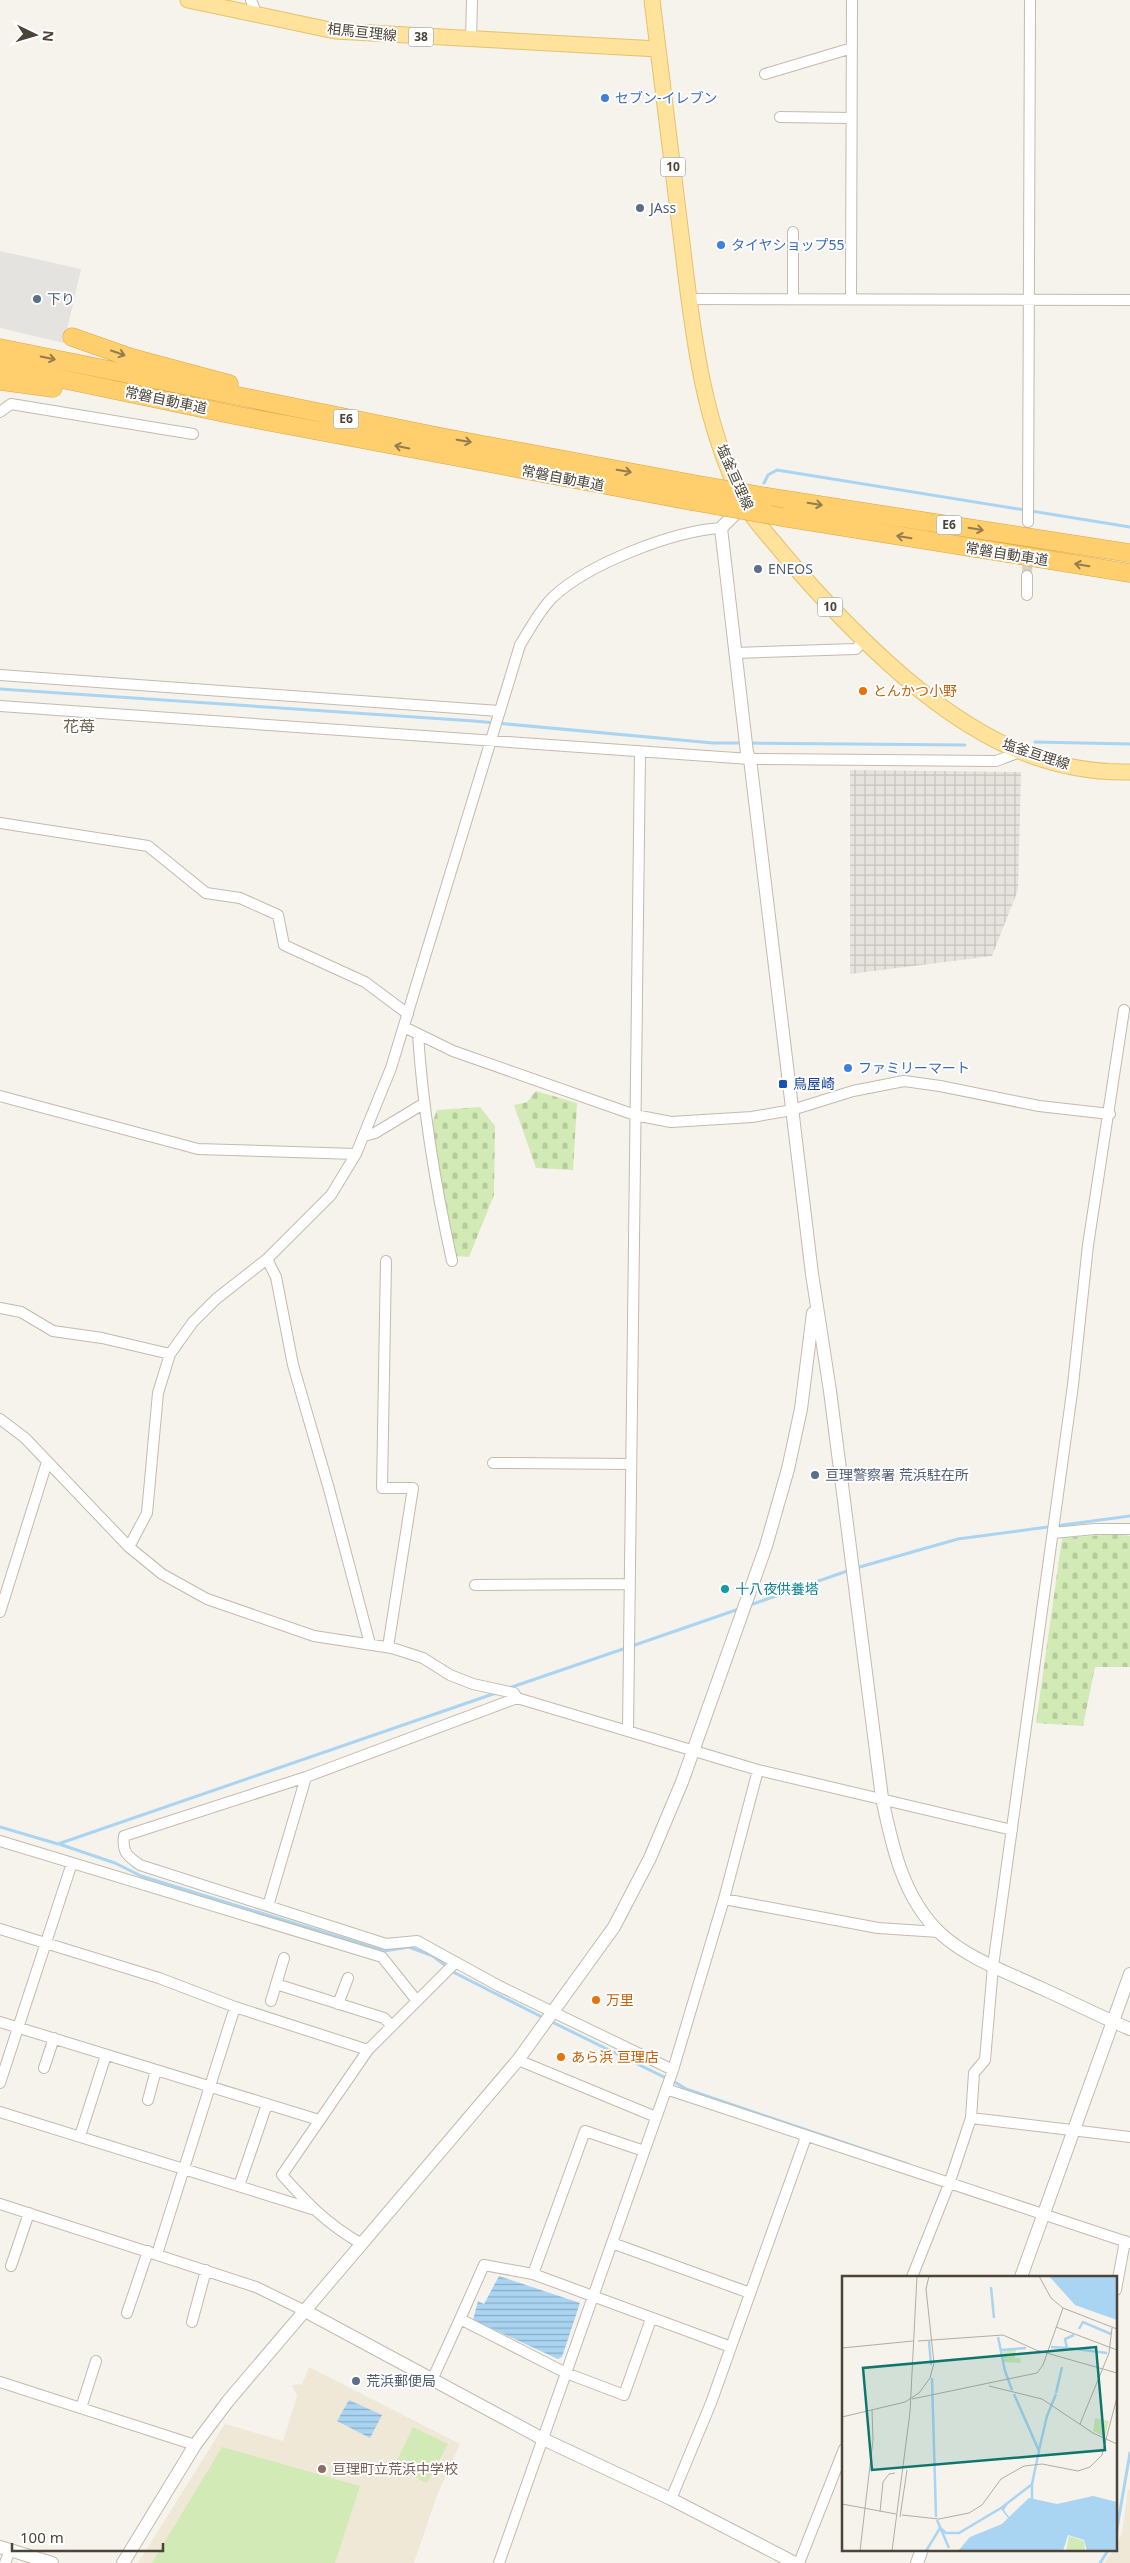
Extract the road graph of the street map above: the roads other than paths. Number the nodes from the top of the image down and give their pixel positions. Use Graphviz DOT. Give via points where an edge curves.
graph roads {
  1 [pos="188,0"];
  2 [pos="251,0"];
  3 [pos="472,0"];
  4 [pos="652,0"];
  5 [pos="852,0"];
  6 [pos="1030,0"];
  7 [pos="257,16"];
  8 [pos="471,39"];
  9 [pos="852,48"];
  10 [pos="658,49"];
  11 [pos="765,74"];
  12 [pos="780,117"];
  13 [pos="852,118"];
  14 [pos="793,232"];
  15 [pos="688,293"];
  16 [pos="793,299"];
  17 [pos="851,299"];
  18 [pos="1030,300"];
  19 [pos="1130,300"];
  20 [pos="72,337"];
  21 [pos="0,348"];
  22 [pos="0,366"];
  23 [pos="0,381"];
  24 [pos="0,412"];
  25 [pos="234,415"];
  26 [pos="193,434"];
  27 [pos="441,437"];
  28 [pos="693,492"];
  29 [pos="744,504"];
  30 [pos="1028,522"];
  31 [pos="721,528"];
  32 [pos="1130,553"];
  33 [pos="1130,573"];
  34 [pos="1027,576"];
  35 [pos="1027,595"];
  36 [pos="863,641"];
  37 [pos="735,653"];
  38 [pos="0,675"];
  39 [pos="0,706"];
  40 [pos="499,711"];
  41 [pos="491,740"];
  42 [pos="1020,752"];
  43 [pos="640,753"];
  44 [pos="748,756"];
  45 [pos="1130,772"];
  46 [pos="0,823"];
  47 [pos="1124,1010"];
  48 [pos="408,1014"];
  49 [pos="404,1027"];
  50 [pos="418,1034"];
  51 [pos="0,1096"];
  52 [pos="423,1104"];
  53 [pos="792,1110"];
  54 [pos="636,1114"];
  55 [pos="1110,1114"];
  56 [pos="364,1136"];
  57 [pos="356,1154"];
  58 [pos="267,1259"];
  59 [pos="386,1261"];
  60 [pos="452,1261"];
  61 [pos="815,1298"];
  62 [pos="0,1308"];
  63 [pos="170,1354"];
  64 [pos="0,1419"];
  65 [pos="47,1462"];
  66 [pos="494,1464"];
  67 [pos="631,1464"];
  68 [pos="1054,1527"];
  69 [pos="1130,1529"];
  70 [pos="129,1547"];
  71 [pos="630,1584"];
  72 [pos="475,1585"];
  73 [pos="0,1612"];
  74 [pos="370,1644"];
  75 [pos="388,1647"];
  76 [pos="515,1696"];
  77 [pos="628,1730"];
  78 [pos="692,1751"];
  79 [pos="758,1770"];
  80 [pos="306,1777"];
  81 [pos="882,1798"];
  82 [pos="1012,1830"];
  83 [pos="0,1841"];
  84 [pos="72,1863"];
  85 [pos="724,1899"];
  86 [pos="268,1906"];
  87 [pos="0,1929"];
  88 [pos="939,1932"];
  89 [pos="44,1942"];
  90 [pos="284,1958"];
  91 [pos="994,1966"];
  92 [pos="451,1967"];
  93 [pos="1130,1974"];
  94 [pos="348,1978"];
  95 [pos="276,1984"];
  96 [pos="271,2001"];
  97 [pos="417,2001"];
  98 [pos="338,2004"];
  99 [pos="235,2007"];
  100 [pos="549,2018"];
  101 [pos="0,2022"];
  102 [pos="1113,2022"];
  103 [pos="392,2026"];
  104 [pos="18,2028"];
  105 [pos="1130,2029"];
  106 [pos="54,2038"];
  107 [pos="368,2050"];
  108 [pos="106,2055"];
  109 [pos="518,2060"];
  110 [pos="44,2068"];
  111 [pos="156,2070"];
  112 [pos="673,2070"];
  113 [pos="0,2083"];
  114 [pos="210,2086"];
  115 [pos="666,2089"];
  116 [pos="148,2100"];
  117 [pos="267,2104"];
  118 [pos="0,2112"];
  119 [pos="656,2117"];
  120 [pos="972,2118"];
  121 [pos="319,2120"];
  122 [pos="1074,2130"];
  123 [pos="80,2136"];
  124 [pos="806,2137"];
  125 [pos="1130,2137"];
  126 [pos="644,2151"];
  127 [pos="184,2168"];
  128 [pos="948,2184"];
  129 [pos="239,2186"];
  130 [pos="0,2204"];
  131 [pos="315,2210"];
  132 [pos="29,2213"];
  133 [pos="1044,2213"];
  134 [pos="360,2242"];
  135 [pos="1128,2242"];
  136 [pos="612,2243"];
  137 [pos="153,2252"];
  138 [pos="12,2266"];
  139 [pos="206,2270"];
  140 [pos="533,2274"];
  141 [pos="912,2276"];
  142 [pos="1021,2276"];
  143 [pos="1118,2282"];
  144 [pos="750,2293"];
  145 [pos="592,2298"];
  146 [pos="305,2311"];
  147 [pos="127,2313"];
  148 [pos="651,2318"];
  149 [pos="460,2319"];
  150 [pos="192,2322"];
  151 [pos="731,2347"];
  152 [pos="96,2361"];
  153 [pos="566,2373"];
  154 [pos="432,2380"];
  155 [pos="0,2382"];
  156 [pos="81,2408"];
  157 [pos="543,2439"];
  158 [pos="195,2445"];
  159 [pos="842,2454"];
  160 [pos="671,2499"];
  161 [pos="5,2549"];
  162 [pos="922,2550"];
  163 [pos="5,2563"];
  164 [pos="52,2563"];
  165 [pos="123,2563"];
  166 [pos="499,2563"];
  167 [pos="797,2563"];
  168 [pos="917,2563"];
  1 -- 7 [label="main road, 相馬亘理線 / 38"];
  2 -- 7 [label="street"];
  3 -- 8 [label="street"];
  4 -- 10 [label="main road, 塩釜亘理線 / 10"];
  5 -- 9 [label="street"];
  6 -- 18 [label="street"];
  7 -- 8 [label="main road, 相馬亘理線 / 38" via="335,31"];
  8 -- 10 [label="main road, 相馬亘理線 / 38"];
  9 -- 11 [label="street"];
  9 -- 13 [label="street"];
  10 -- 15 [label="main road, 塩釜亘理線 / 10"];
  12 -- 13 [label="street"];
  13 -- 17 [label="street"];
  14 -- 16 [label="street"];
  15 -- 16 [label="street"];
  15 -- 29 [label="main road, 塩釜亘理線 / 10" via="700,374 714,427"];
  16 -- 17 [label="street"];
  17 -- 18 [label="street"];
  18 -- 19 [label="street"];
  18 -- 30 [label="street"];
  20 -- 27 [label="highway, one-way" via="183,372 393,421"];
  21 -- 27 [label="highway, 常磐自動車道 / E6, one-way"];
  22 -- 25 [label="highway, 常磐自動車道 / E6"];
  23 -- 25 [label="highway"];
  24 -- 26 [label="street" via="11,404"];
  28 -- 25 [label="highway, 常磐自動車道 / E6, one-way"];
  27 -- 28 [label="highway, 常磐自動車道 / E6, one-way"];
  28 -- 32 [label="highway, 常磐自動車道 / E6, one-way, bridge" via="767,497"];
  33 -- 28 [label="highway, 常磐自動車道 / E6, one-way, bridge" via="782,516"];
  29 -- 31 [label="street"];
  29 -- 36 [label="main road, 塩釜亘理線 / 10" via="805,580"];
  31 -- 37 [label="street"];
  31 -- 40 [label="street" via="686,532 617,558 571,582 552,598 520,645"];
  34 -- 35 [label="street"];
  36 -- 37 [label="street" via="856,649"];
  36 -- 42 [label="main road, 塩釜亘理線 / 10" via="955,717 990,739"];
  37 -- 44 [label="street"];
  38 -- 40 [label="street"];
  39 -- 41 [label="street"];
  40 -- 41 [label="street"];
  41 -- 43 [label="street"];
  41 -- 48 [label="street"];
  42 -- 44 [label="street" via="996,761"];
  42 -- 45 [label="main road, 塩釜亘理線 / 10" via="1085,769"];
  43 -- 44 [label="street"];
  43 -- 54 [label="street"];
  44 -- 53 [label="street"];
  46 -- 48 [label="street" via="148,846 206,893 240,898 278,915 284,945 365,982"];
  47 -- 55 [label="street"];
  48 -- 49 [label="street"];
  49 -- 50 [label="street"];
  49 -- 56 [label="street"];
  50 -- 52 [label="street"];
  50 -- 54 [label="street" via="450,1049"];
  51 -- 57 [label="street" via="198,1149"];
  52 -- 56 [label="street" via="375,1133"];
  52 -- 60 [label="street"];
  53 -- 54 [label="street" via="733,1119 671,1122"];
  53 -- 55 [label="street" via="853,1091 904,1082 1039,1106"];
  53 -- 61 [label="street"];
  54 -- 67 [label="street"];
  55 -- 68 [label="street" via="1088,1245"];
  56 -- 57 [label="street"];
  57 -- 58 [label="street" via="331,1195"];
  58 -- 63 [label="street" via="216,1299 193,1322"];
  58 -- 74 [label="street" via="276,1277 293,1365"];
  59 -- 75 [label="street" via="382,1488 413,1488"];
  61 -- 78 [label="street" via="801,1409 788,1469 766,1546"];
  61 -- 81 [label="street"];
  62 -- 63 [label="street" via="21,1312 53,1331 102,1338"];
  63 -- 70 [label="street" via="158,1393 147,1513"];
  64 -- 65 [label="street" via="25,1438"];
  65 -- 70 [label="street"];
  65 -- 73 [label="street"];
  66 -- 67 [label="street"];
  67 -- 71 [label="street"];
  68 -- 69 [label="street"];
  68 -- 82 [label="street"];
  70 -- 74 [label="street" via="162,1574 207,1599 314,1636"];
  71 -- 72 [label="street"];
  71 -- 77 [label="street"];
  74 -- 75 [label="street"];
  75 -- 76 [label="street" via="423,1658 450,1675"];
  76 -- 77 [label="street"];
  76 -- 80 [label="street"];
  77 -- 78 [label="street"];
  78 -- 79 [label="street"];
  78 -- 100 [label="street" via="650,1858 614,1927"];
  79 -- 81 [label="street"];
  79 -- 85 [label="street"];
  80 -- 86 [label="street"];
  80 -- 86 [label="street" via="124,1836 126,1855 140,1865"];
  81 -- 82 [label="street"];
  81 -- 88 [label="street" via="893,1852 908,1888"];
  82 -- 91 [label="street"];
  83 -- 84 [label="street"];
  84 -- 89 [label="street"];
  84 -- 97 [label="street" via="382,1957"];
  85 -- 88 [label="street" via="878,1928"];
  85 -- 112 [label="street"];
  86 -- 92 [label="street" via="386,1944 417,1942"];
  87 -- 89 [label="street"];
  88 -- 91 [label="street" via="958,1947"];
  89 -- 99 [label="street" via="158,1978"];
  89 -- 104 [label="street"];
  90 -- 95 [label="street"];
  91 -- 102 [label="street"];
  91 -- 120 [label="street" via="985,2060 974,2073"];
  92 -- 97 [label="street"];
  92 -- 100 [label="street"];
  93 -- 102 [label="street"];
  94 -- 98 [label="street"];
  95 -- 96 [label="street"];
  95 -- 98 [label="street"];
  97 -- 103 [label="street"];
  98 -- 103 [label="street" via="384,2018"];
  99 -- 107 [label="street"];
  99 -- 114 [label="street"];
  100 -- 109 [label="street"];
  100 -- 112 [label="street"];
  101 -- 104 [label="street"];
  102 -- 105 [label="street"];
  102 -- 122 [label="street"];
  103 -- 107 [label="street"];
  104 -- 106 [label="street"];
  104 -- 113 [label="street"];
  106 -- 108 [label="street"];
  106 -- 110 [label="street"];
  107 -- 121 [label="street"];
  108 -- 111 [label="street"];
  108 -- 123 [label="street"];
  109 -- 119 [label="street"];
  109 -- 134 [label="street"];
  111 -- 114 [label="street"];
  111 -- 116 [label="street"];
  112 -- 115 [label="street"];
  114 -- 117 [label="street"];
  114 -- 127 [label="street"];
  115 -- 119 [label="street"];
  115 -- 124 [label="street"];
  117 -- 121 [label="street"];
  117 -- 129 [label="street"];
  118 -- 123 [label="street"];
  119 -- 126 [label="street"];
  120 -- 122 [label="street"];
  120 -- 128 [label="street"];
  121 -- 131 [label="street" via="282,2175"];
  122 -- 125 [label="street"];
  122 -- 133 [label="street"];
  123 -- 127 [label="street"];
  124 -- 128 [label="street"];
  124 -- 144 [label="street"];
  126 -- 136 [label="street"];
  126 -- 140 [label="street" via="585,2131"];
  127 -- 129 [label="street"];
  127 -- 137 [label="street"];
  128 -- 133 [label="street"];
  128 -- 141 [label="street"];
  129 -- 131 [label="street"];
  130 -- 132 [label="street"];
  131 -- 134 [label="street" via="332,2226"];
  132 -- 137 [label="street"];
  132 -- 138 [label="street"];
  133 -- 135 [label="street"];
  133 -- 142 [label="street"];
  134 -- 146 [label="street"];
  135 -- 143 [label="street"];
  136 -- 144 [label="street"];
  136 -- 145 [label="street"];
  137 -- 139 [label="street"];
  137 -- 147 [label="street"];
  139 -- 146 [label="street" via="256,2287"];
  139 -- 150 [label="street"];
  140 -- 145 [label="street"];
  140 -- 149 [label="street" via="484,2265"];
  144 -- 151 [label="street"];
  145 -- 148 [label="street"];
  145 -- 153 [label="street"];
  146 -- 154 [label="street"];
  146 -- 158 [label="street"];
  148 -- 151 [label="street"];
  148 -- 153 [label="street" via="624,2395"];
  149 -- 153 [label="street"];
  149 -- 154 [label="street"];
  151 -- 160 [label="street"];
  152 -- 156 [label="street"];
  153 -- 157 [label="street"];
  154 -- 157 [label="street"];
  155 -- 156 [label="street"];
  156 -- 158 [label="street"];
  157 -- 160 [label="street"];
  157 -- 166 [label="street"];
  158 -- 165 [label="street"];
  159 -- 167 [label="street"];
  160 -- 167 [label="street"];
  161 -- 163 [label="street"];
  161 -- 164 [label="street"];
  162 -- 168 [label="street"];
}
